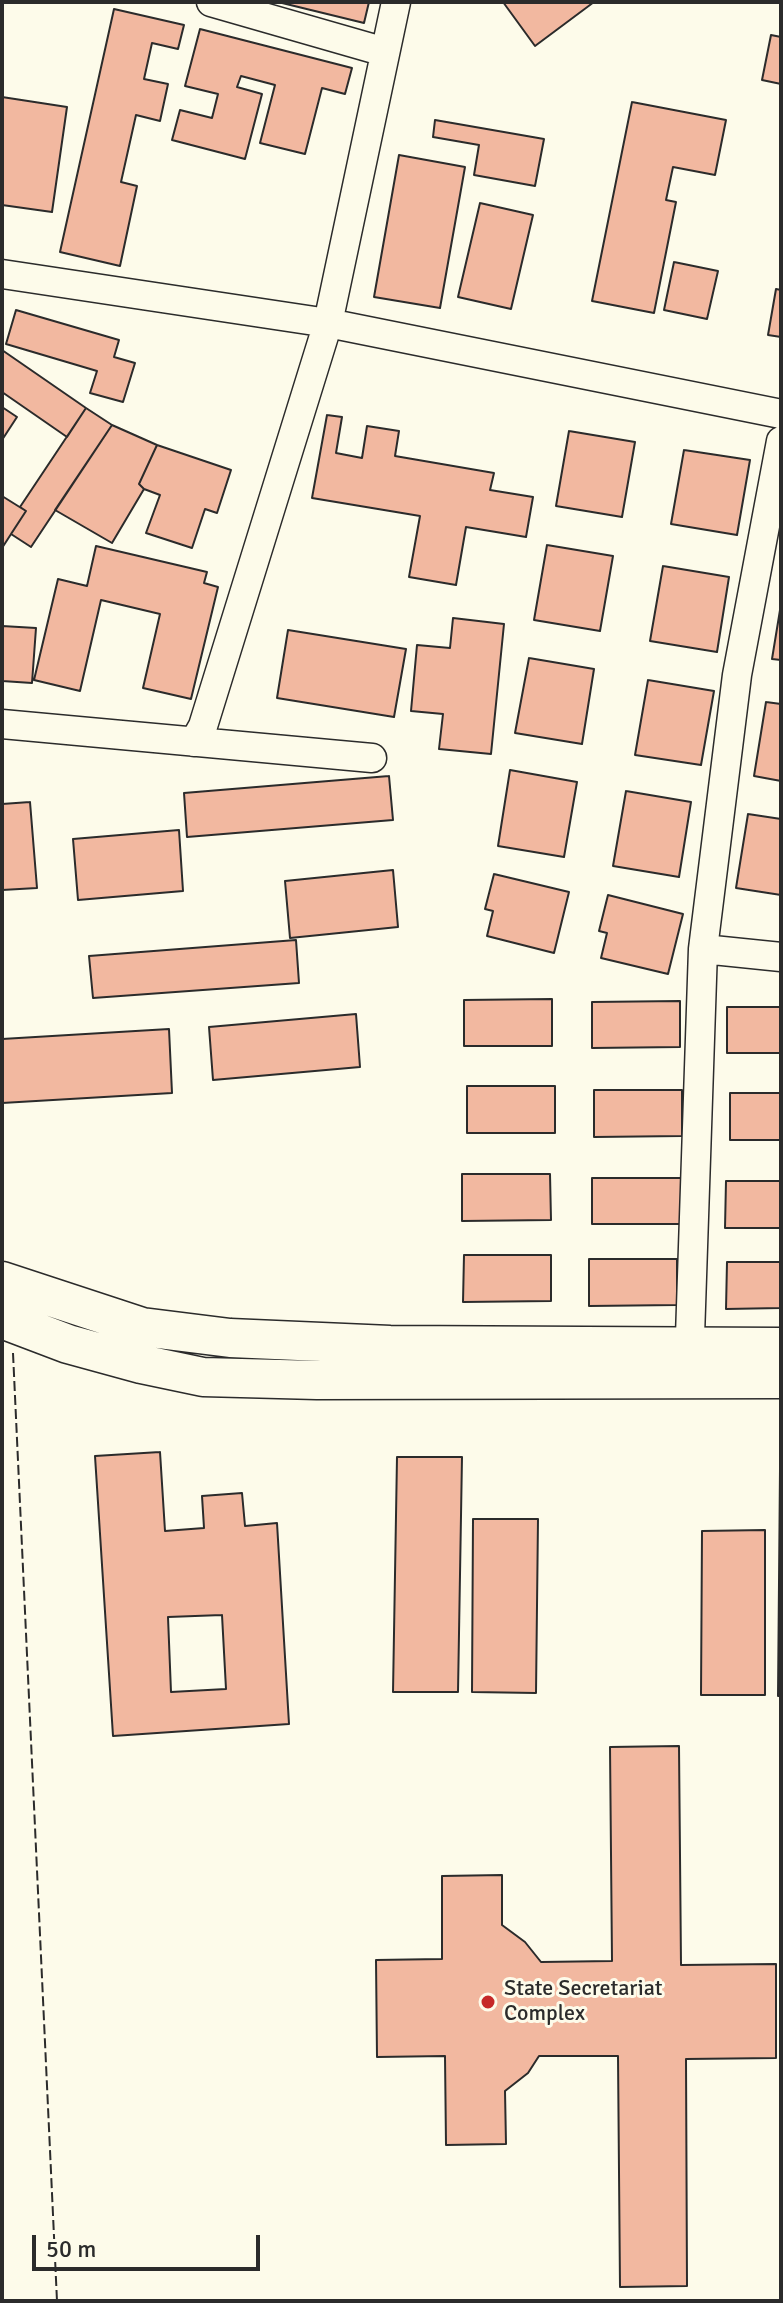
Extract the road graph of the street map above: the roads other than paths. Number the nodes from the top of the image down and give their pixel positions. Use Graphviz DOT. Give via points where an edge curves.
graph roads {
  1 [pos="211,2"];
  2 [pos="396,2"];
  3 [pos="385,52"];
  4 [pos="2,274"];
  5 [pos="328,323"];
  6 [pos="781,414"];
  7 [pos="781,441"];
  8 [pos="2,724"];
  9 [pos="194,742"];
  10 [pos="372,758"];
  11 [pos="703,949"];
  12 [pos="781,957"];
  13 [pos="2,1281"];
  14 [pos="2,1319"];
  15 [pos="781,1347"];
  16 [pos="689,1363"];
  17 [pos="781,1379"];
  1 -- 3 [label="street"];
  2 -- 3 [label="street"];
  3 -- 5 [label="street"];
  4 -- 5 [label="street"];
  5 -- 6 [label="street"];
  5 -- 9 [label="street"];
  7 -- 11 [label="street" via="737,675"];
  8 -- 9 [label="street"];
  9 -- 10 [label="street"];
  11 -- 12 [label="street"];
  11 -- 16 [label="street"];
  13 -- 16 [label="street" via="142,1327 230,1338"];
  14 -- 16 [label="street" via="68,1344 203,1377 317,1380"];
  15 -- 16 [label="street"];
  16 -- 17 [label="street"];
}
